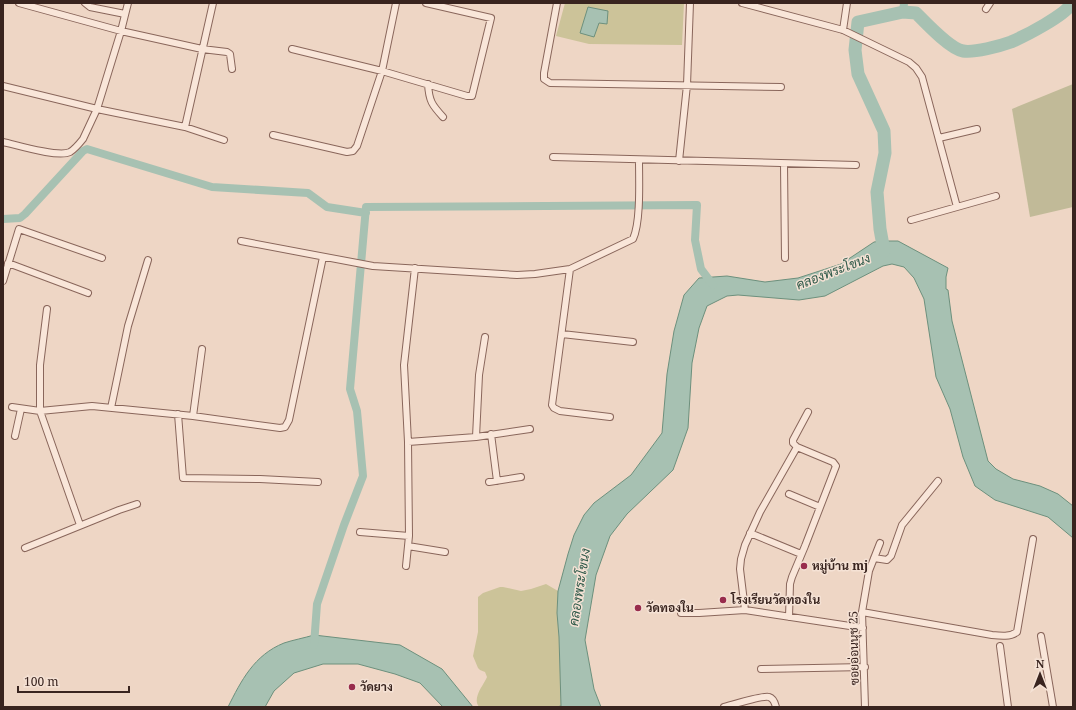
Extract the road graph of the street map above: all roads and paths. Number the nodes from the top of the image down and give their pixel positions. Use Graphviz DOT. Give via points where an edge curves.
graph roads {
  1 [pos="19,3"];
  2 [pos="85,3"];
  3 [pos="128,3"];
  4 [pos="213,3"];
  5 [pos="396,3"];
  6 [pos="426,3"];
  7 [pos="557,3"];
  8 [pos="690,3"];
  9 [pos="742,3"];
  10 [pos="847,3"];
  11 [pos="990,3"];
  12 [pos="986,9"];
  13 [pos="125,14"];
  14 [pos="843,30"];
  15 [pos="121,31"];
  16 [pos="202,49"];
  17 [pos="292,49"];
  18 [pos="232,69"];
  19 [pos="382,71"];
  20 [pos="428,84"];
  21 [pos="687,85"];
  22 [pos="3,86"];
  23 [pos="782,87"];
  24 [pos="97,109"];
  25 [pos="444,117"];
  26 [pos="185,127"];
  27 [pos="977,128"];
  28 [pos="273,135"];
  29 [pos="939,138"];
  30 [pos="224,140"];
  31 [pos="3,142"];
  32 [pos="553,158"];
  33 [pos="639,160"];
  34 [pos="679,161"];
  35 [pos="784,164"];
  36 [pos="856,166"];
  37 [pos="996,196"];
  38 [pos="957,206"];
  39 [pos="911,220"];
  40 [pos="241,241"];
  41 [pos="323,257"];
  42 [pos="102,258"];
  43 [pos="785,258"];
  44 [pos="148,260"];
  45 [pos="8,264"];
  46 [pos="415,268"];
  47 [pos="570,269"];
  48 [pos="3,282"];
  49 [pos="88,293"];
  50 [pos="46,309"];
  51 [pos="562,334"];
  52 [pos="485,337"];
  53 [pos="633,342"];
  54 [pos="202,349"];
  55 [pos="12,407"];
  56 [pos="111,408"];
  57 [pos="21,409"];
  58 [pos="40,411"];
  59 [pos="808,412"];
  60 [pos="178,414"];
  61 [pos="193,416"];
  62 [pos="610,417"];
  63 [pos="530,429"];
  64 [pos="491,434"];
  65 [pos="15,436"];
  66 [pos="476,437"];
  67 [pos="408,442"];
  68 [pos="797,447"];
  69 [pos="521,477"];
  70 [pos="497,481"];
  71 [pos="938,481"];
  72 [pos="318,482"];
  73 [pos="489,482"];
  74 [pos="789,494"];
  75 [pos="137,504"];
  76 [pos="820,507"];
  77 [pos="80,525"];
  78 [pos="360,532"];
  79 [pos="750,533"];
  80 [pos="409,536"];
  81 [pos="1033,539"];
  82 [pos="880,543"];
  83 [pos="408,546"];
  84 [pos="25,548"];
  85 [pos="445,552"];
  86 [pos="801,554"];
  87 [pos="874,558"];
  88 [pos="406,566"];
  89 [pos="745,610"];
  90 [pos="862,612"];
  91 [pos="681,613"];
  92 [pos="789,617"];
  93 [pos="863,628"];
  94 [pos="1041,636"];
  95 [pos="1000,646"];
  96 [pos="865,667"];
  97 [pos="761,669"];
  98 [pos="724,707"];
  99 [pos="776,707"];
  100 [pos="865,707"];
  101 [pos="1008,707"];
  102 [pos="1053,707"];
  1 -- 15 [label="street"];
  2 -- 13 [label="street" via="90,7"];
  3 -- 13 [label="street"];
  4 -- 16 [label="street"];
  5 -- 19 [label="street"];
  6 -- 20 [label="street" via="491,18 472,96"];
  7 -- 21 [label="street" via="544,73 544,79 550,83"];
  8 -- 21 [label="street"];
  9 -- 14 [label="street"];
  10 -- 14 [label="street"];
  11 -- 12 [label="street"];
  13 -- 15 [label="street"];
  14 -- 29 [label="street" via="909,62 916,68 922,77"];
  15 -- 16 [label="street"];
  15 -- 24 [label="street"];
  16 -- 18 [label="street" via="230,54"];
  16 -- 26 [label="street"];
  17 -- 19 [label="street"];
  19 -- 20 [label="street"];
  19 -- 28 [label="street" via="357,146 353,151 347,152"];
  20 -- 25 [label="street" via="431,103"];
  21 -- 23 [label="street"];
  21 -- 34 [label="street"];
  22 -- 24 [label="street"];
  24 -- 26 [label="street"];
  24 -- 31 [label="street" via="80,144 69,152 57,154"];
  26 -- 30 [label="street"];
  27 -- 29 [label="street"];
  29 -- 38 [label="street"];
  32 -- 33 [label="street"];
  33 -- 34 [label="street"];
  33 -- 47 [label="street" via="635,235 630,241"];
  34 -- 35 [label="street"];
  35 -- 36 [label="street"];
  35 -- 43 [label="street"];
  37 -- 38 [label="street"];
  38 -- 39 [label="street"];
  40 -- 41 [label="street"];
  41 -- 46 [label="street" via="373,266"];
  41 -- 61 [label="street" via="286,427"];
  42 -- 45 [label="street" via="19,229"];
  44 -- 56 [label="street" via="128,326"];
  45 -- 48 [label="street"];
  45 -- 49 [label="street"];
  46 -- 47 [label="street" via="517,275"];
  46 -- 67 [label="street" via="404,365"];
  47 -- 51 [label="street"];
  50 -- 58 [label="street" via="40,365"];
  51 -- 53 [label="street"];
  51 -- 62 [label="street" via="553,407 560,411"];
  52 -- 66 [label="street" via="479,375"];
  54 -- 61 [label="street"];
  55 -- 57 [label="street"];
  56 -- 58 [label="street" via="92,406"];
  56 -- 60 [label="street"];
  57 -- 58 [label="street"];
  57 -- 65 [label="street"];
  58 -- 77 [label="street"];
  59 -- 68 [label="street" via="793,440"];
  60 -- 61 [label="street"];
  60 -- 72 [label="street" via="183,478"];
  63 -- 64 [label="street"];
  64 -- 66 [label="street"];
  64 -- 70 [label="street"];
  66 -- 67 [label="street"];
  67 -- 80 [label="street"];
  68 -- 76 [label="street" via="835,465"];
  68 -- 79 [label="street"];
  69 -- 70 [label="street"];
  70 -- 73 [label="street"];
  71 -- 87 [label="street" via="902,525 891,556 887,560"];
  74 -- 76 [label="street"];
  75 -- 77 [label="street"];
  76 -- 86 [label="street"];
  77 -- 84 [label="street"];
  78 -- 80 [label="street"];
  79 -- 86 [label="street"];
  79 -- 89 [label="street" via="740,569"];
  80 -- 83 [label="street"];
  81 -- 90 [label="street" via="1017,632 1013,634 992,635"];
  82 -- 87 [label="street, ซอยอ่อนนุช 25"];
  83 -- 85 [label="street"];
  83 -- 88 [label="street"];
  86 -- 92 [label="street" via="790,584"];
  87 -- 90 [label="street, ซอยอ่อนนุช 25" via="869,571"];
  89 -- 91 [label="street"];
  89 -- 92 [label="street"];
  90 -- 93 [label="street, ซอยอ่อนนุช 25"];
  92 -- 93 [label="street"];
  93 -- 96 [label="street, ซอยอ่อนนุช 25"];
  94 -- 102 [label="street"];
  95 -- 101 [label="street"];
  96 -- 97 [label="street"];
  96 -- 100 [label="street, ซอยอ่อนนุช 25"];
  98 -- 99 [label="street" via="762,697 773,700"];
}
